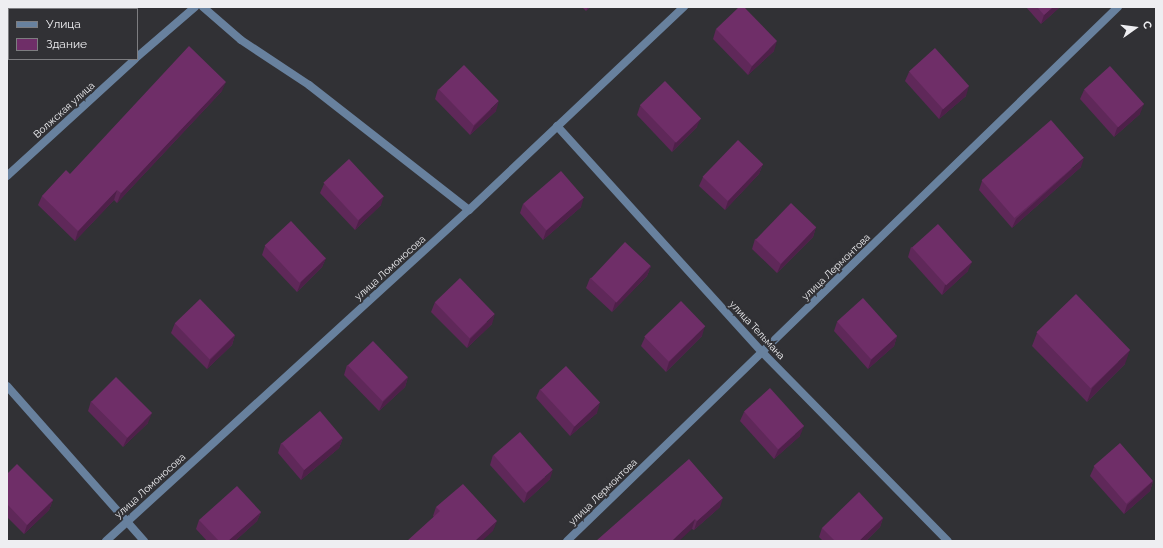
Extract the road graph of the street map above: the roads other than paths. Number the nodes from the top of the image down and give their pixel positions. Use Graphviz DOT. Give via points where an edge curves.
graph roads {
  1 [pos="195,7"];
  2 [pos="203,7"];
  3 [pos="684,7"];
  4 [pos="1118,7"];
  5 [pos="138,56"];
  6 [pos="134,60"];
  7 [pos="557,126"];
  8 [pos="7,176"];
  9 [pos="469,210"];
  10 [pos="762,352"];
  11 [pos="7,386"];
  12 [pos="126,522"];
  13 [pos="106,541"];
  14 [pos="144,541"];
  15 [pos="567,541"];
  16 [pos="948,541"];
  1 -- 5 [label="street, Волжская улица"];
  2 -- 9 [label="street" via="241,40 309,85"];
  3 -- 7 [label="street, улица Ломоносова"];
  4 -- 10 [label="street, улица Лермонтова"];
  6 -- 8 [label="street, Волжская улица"];
  7 -- 9 [label="street, улица Ломоносова"];
  7 -- 10 [label="street, улица Тельмана"];
  9 -- 12 [label="street, улица Ломоносова"];
  10 -- 15 [label="street, улица Лермонтова"];
  10 -- 16 [label="street, улица Тельмана"];
  11 -- 12 [label="street"];
  12 -- 13 [label="street, улица Ломоносова"];
  12 -- 14 [label="street"];
}
